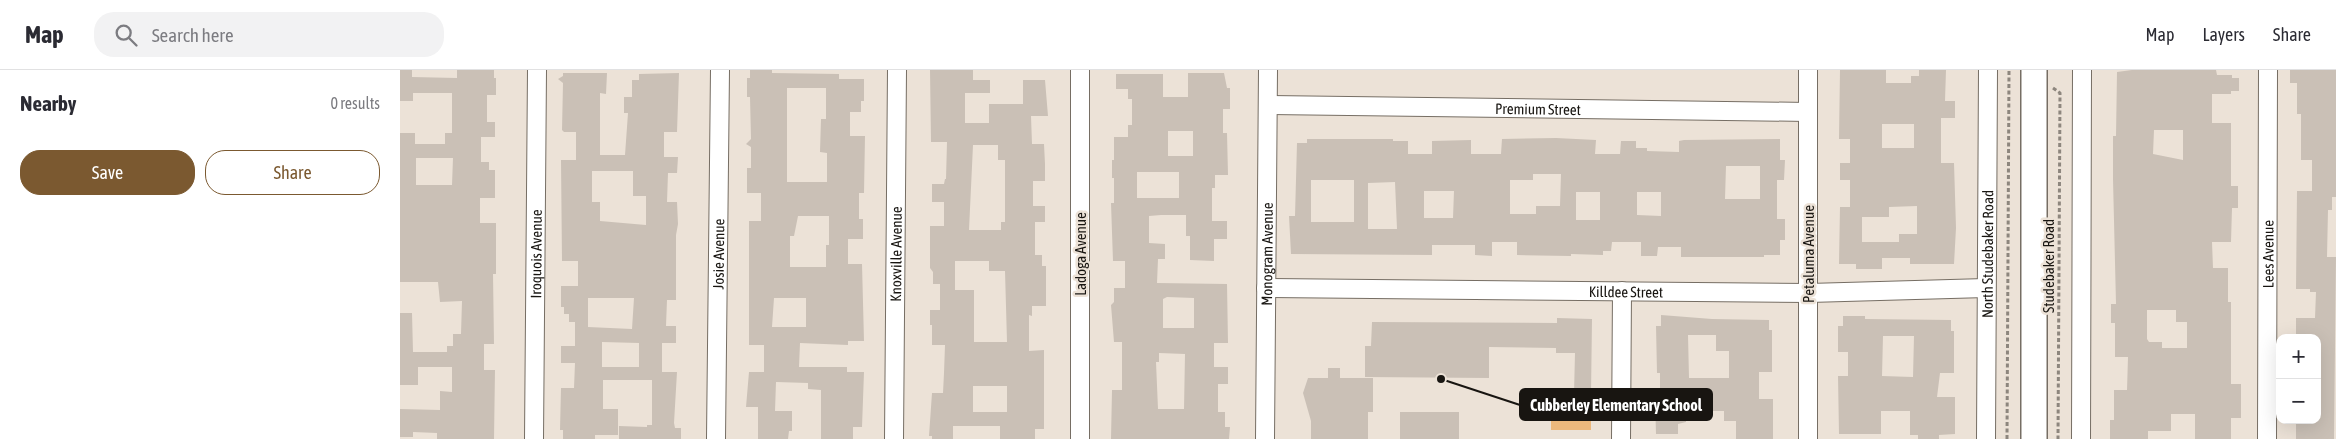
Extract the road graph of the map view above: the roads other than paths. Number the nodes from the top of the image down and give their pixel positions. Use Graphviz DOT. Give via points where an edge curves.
graph roads {
  1 [pos="537,70"];
  2 [pos="720,70"];
  3 [pos="897,70"];
  4 [pos="1080,70"];
  5 [pos="1268,70"];
  6 [pos="1808,70"];
  7 [pos="1988,70"];
  8 [pos="2034,70"];
  9 [pos="2082,70"];
  10 [pos="2268,70"];
  11 [pos="1268,105"];
  12 [pos="1808,112"];
  13 [pos="1266,288"];
  14 [pos="1986,288"];
  15 [pos="1622,291"];
  16 [pos="1808,293"];
  17 [pos="534,439"];
  18 [pos="716,439"];
  19 [pos="894,439"];
  20 [pos="1080,439"];
  21 [pos="1264,439"];
  22 [pos="1621,439"];
  23 [pos="1808,439"];
  24 [pos="1986,439"];
  25 [pos="2034,439"];
  26 [pos="2081,439"];
  27 [pos="2267,439"];
  1 -- 17 [label="street, Iroquois Avenue"];
  2 -- 18 [label="street, Josie Avenue"];
  3 -- 19 [label="street, Knoxville Avenue"];
  4 -- 20 [label="street, Ladoga Avenue"];
  5 -- 11 [label="street, Monogram Avenue"];
  6 -- 12 [label="street, Petaluma Avenue"];
  7 -- 14 [label="street, North Studebaker Road"];
  8 -- 25 [label="main road"];
  9 -- 26 [label="street"];
  10 -- 27 [label="street, Lees Avenue"];
  11 -- 12 [label="street, Premium Street"];
  11 -- 13 [label="street, Monogram Avenue"];
  12 -- 16 [label="street, Petaluma Avenue"];
  13 -- 15 [label="street, Killdee Street"];
  13 -- 21 [label="street, Monogram Avenue"];
  14 -- 16 [label="street, Killdee Street"];
  14 -- 24 [label="street, North Studebaker Road"];
  15 -- 16 [label="street, Killdee Street"];
  15 -- 22 [label="street"];
  16 -- 23 [label="street, Petaluma Avenue"];
}
